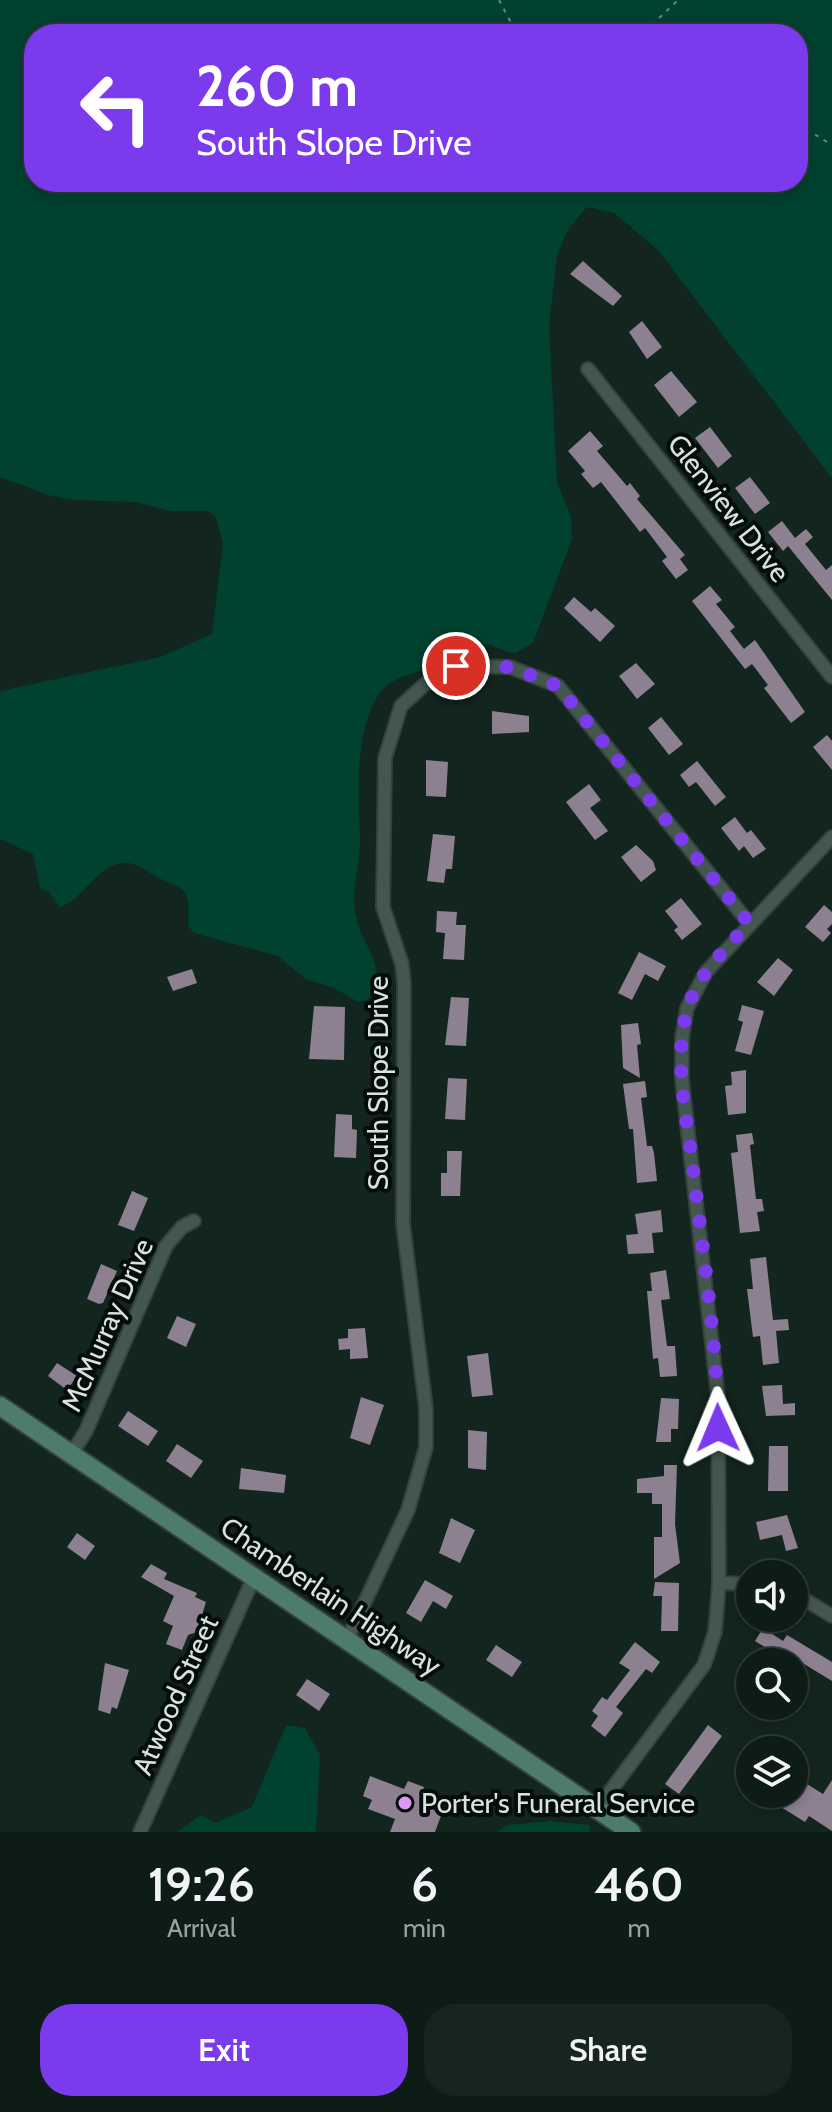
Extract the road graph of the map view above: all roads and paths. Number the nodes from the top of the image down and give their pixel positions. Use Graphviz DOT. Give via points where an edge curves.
graph roads {
  1 [pos="499,0"];
  2 [pos="678,0"];
  3 [pos="512,24"];
  4 [pos="653,24"];
  5 [pos="808,130"];
  6 [pos="832,145"];
  7 [pos="588,369"];
  8 [pos="832,677"];
  9 [pos="832,837"];
  10 [pos="749,923"];
  11 [pos="194,1221"];
  12 [pos="0,1406"];
  13 [pos="71,1455"];
  14 [pos="254,1577"];
  15 [pos="719,1583"];
  16 [pos="736,1584"];
  17 [pos="808,1601"];
  18 [pos="832,1616"];
  19 [pos="347,1640"];
  20 [pos="597,1809"];
  21 [pos="140,1832"];
  22 [pos="631,1832"];
  1 -- 3 [label="path"];
  2 -- 4 [label="path"];
  5 -- 6 [label="path"];
  7 -- 8 [label="street, Glenview Drive"];
  9 -- 10 [label="street"];
  10 -- 15 [label="street" via="706,972 687,1008 682,1038 682,1080 718,1397"];
  10 -- 19 [label="street, South Slope Drive" via="558,686 510,667 456,666 435,675 401,706 385,758 381,874 383,907 404,984 403,1223 427,1430 422,1469 408,1510"];
  11 -- 13 [label="street, McMurray Drive" via="166,1246"];
  12 -- 13 [label="main road, Chamberlain Highway"];
  13 -- 14 [label="main road, Chamberlain Highway"];
  14 -- 19 [label="main road, Chamberlain Highway"];
  14 -- 21 [label="street, Atwood Street"];
  15 -- 16 [label="street"];
  15 -- 20 [label="street" via="715,1632 704,1665"];
  17 -- 18 [label="street"];
  19 -- 20 [label="main road, Chamberlain Highway"];
  20 -- 22 [label="main road, Chamberlain Highway"];
}
